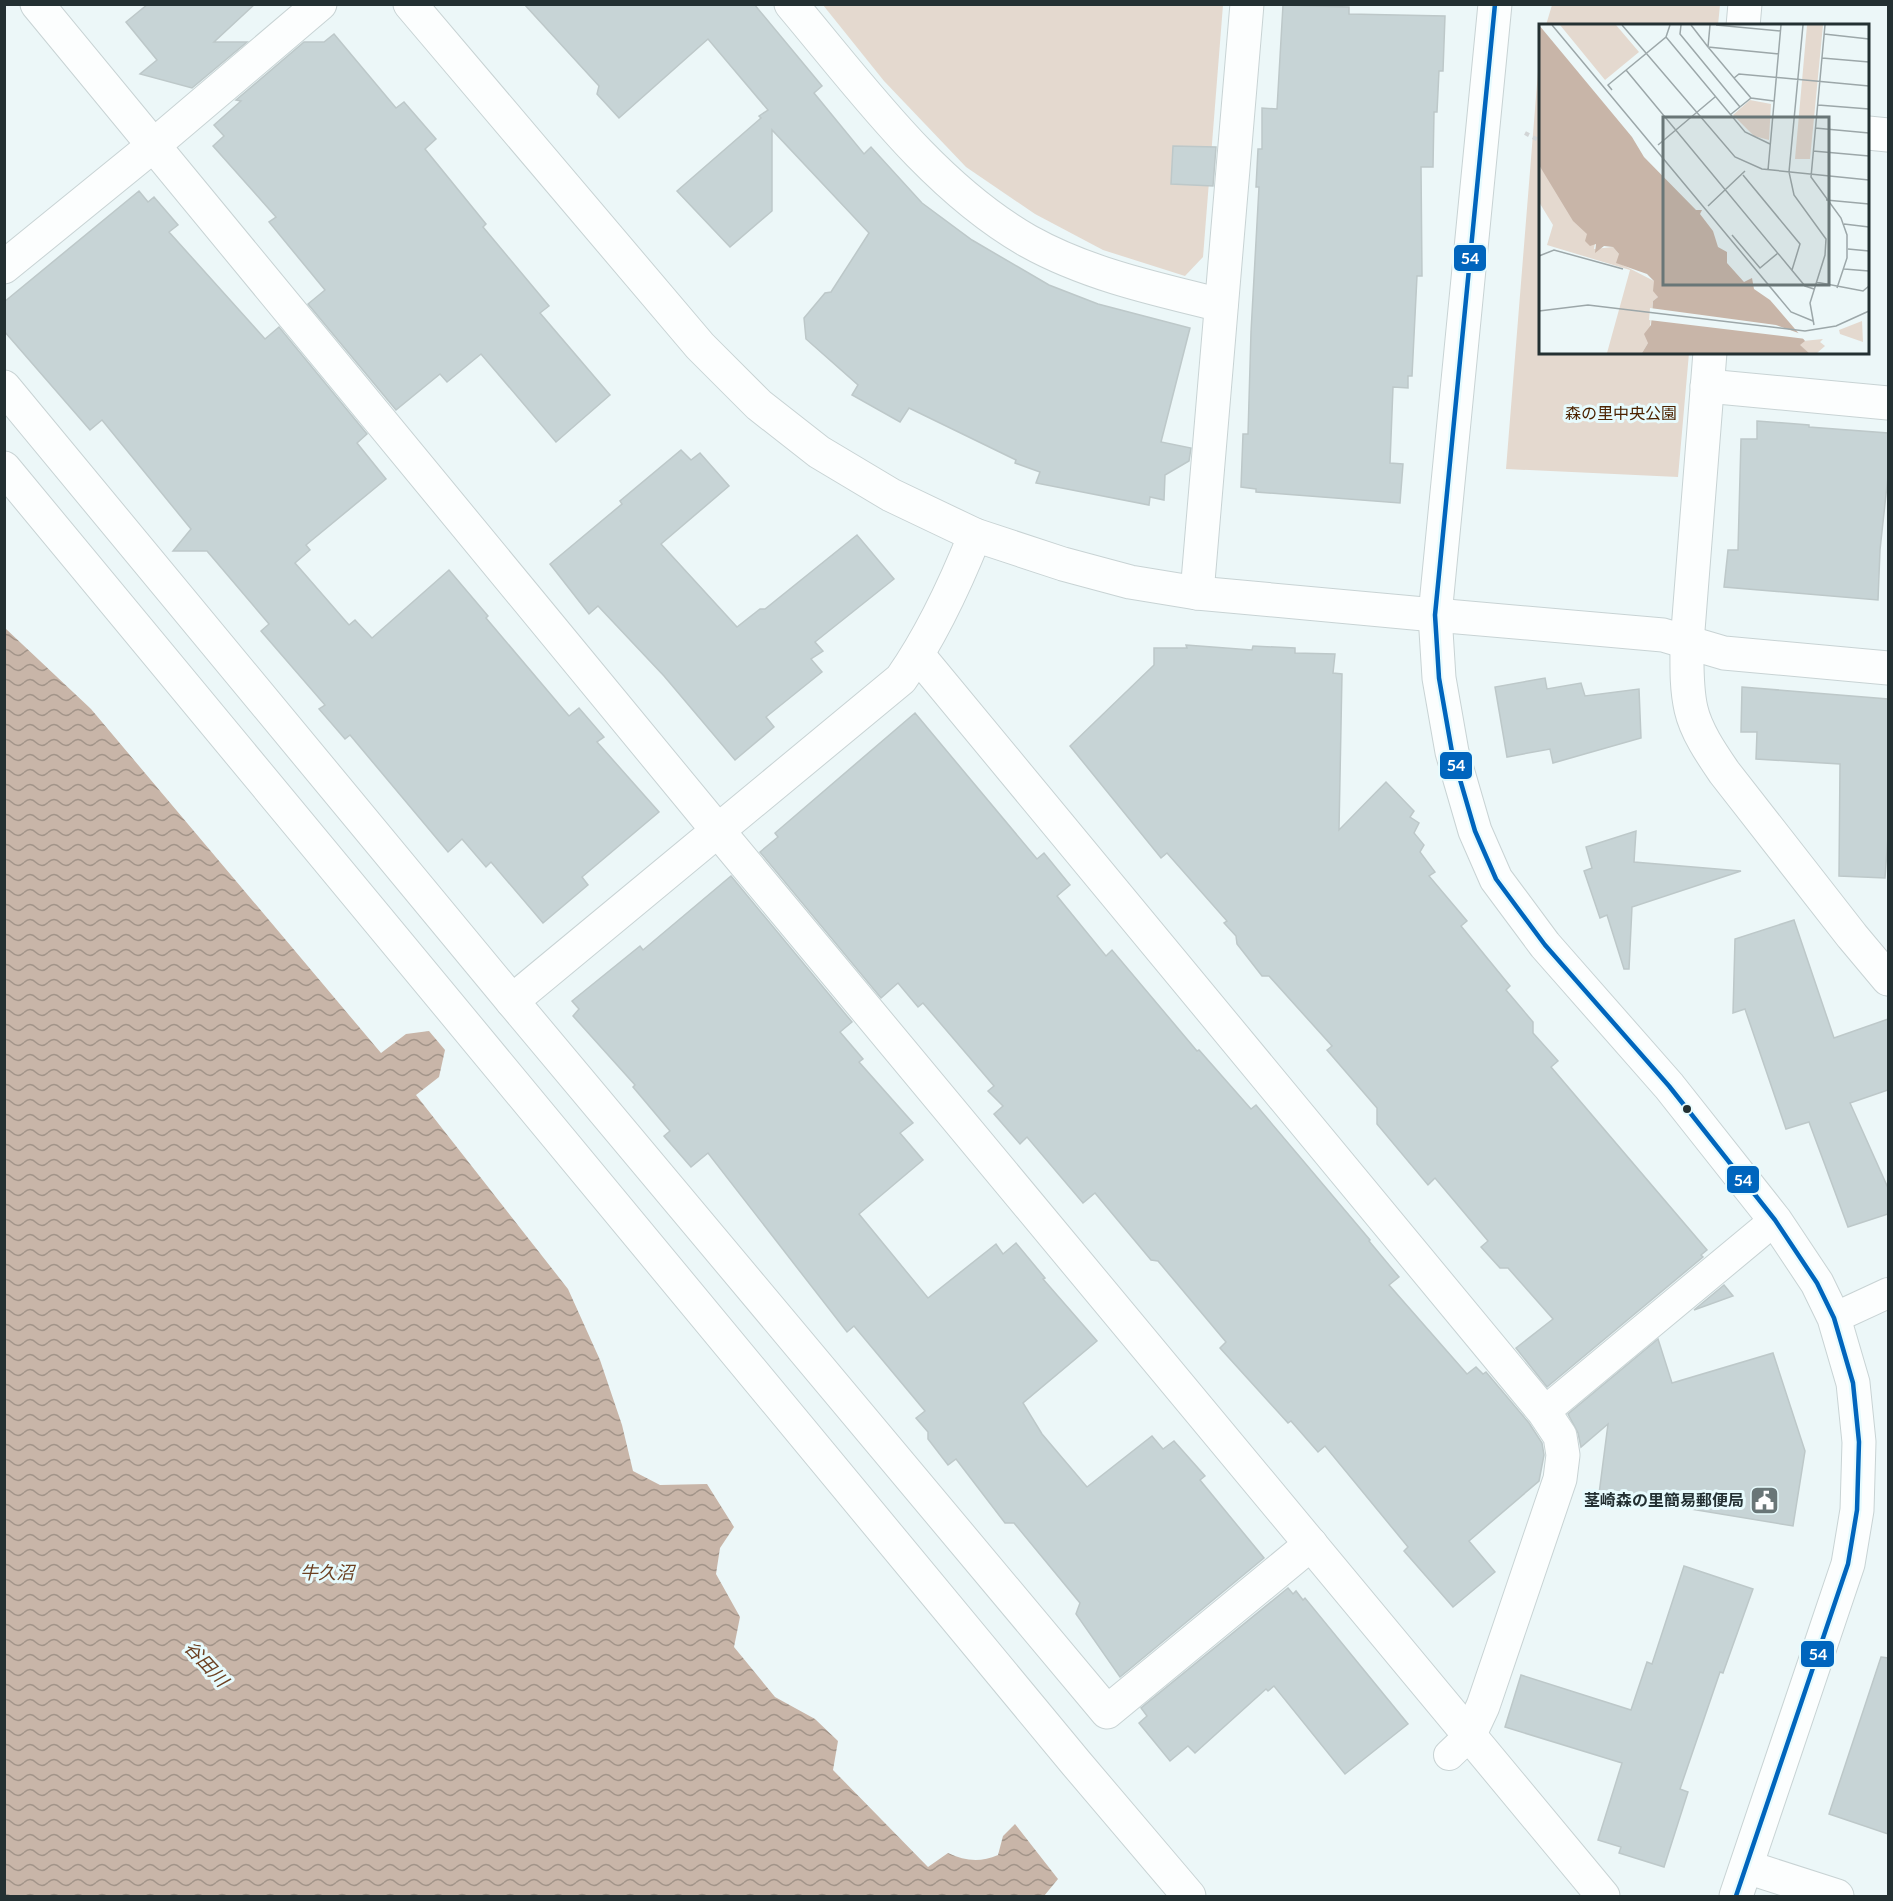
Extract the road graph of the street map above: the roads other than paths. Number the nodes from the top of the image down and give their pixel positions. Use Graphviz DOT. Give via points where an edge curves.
graph roads {
  1 [pos="37,4"];
  2 [pos="320,4"];
  3 [pos="410,4"];
  4 [pos="791,4"];
  5 [pos="1247,4"];
  6 [pos="1495,4"];
  7 [pos="1745,4"];
  8 [pos="1743,24"];
  9 [pos="1869,133"];
  10 [pos="1888,135"];
  11 [pos="154,145"];
  12 [pos="4,267"];
  13 [pos="1221,305"];
  14 [pos="1710,354"];
  15 [pos="1707,386"];
  16 [pos="4,387"];
  17 [pos="1888,403"];
  18 [pos="4,468"];
  19 [pos="975,535"];
  20 [pos="1197,593"];
  21 [pos="1436,615"];
  22 [pos="1687,643"];
  23 [pos="918,655"];
  24 [pos="1888,668"];
  25 [pos="719,832"];
  26 [pos="1852,936"];
  27 [pos="1888,940"];
  28 [pos="1888,979"];
  29 [pos="512,1001"];
  30 [pos="1775,1220"];
  31 [pos="1888,1293"];
  32 [pos="1834,1318"];
  33 [pos="1544,1412"];
  34 [pos="1311,1544"];
  35 [pos="1459,1746"];
  36 [pos="1741,1882"];
  37 [pos="1189,1896"];
  38 [pos="1603,1896"];
  39 [pos="1837,1896"];
  1 -- 11 [label="street"];
  2 -- 11 [label="street"];
  3 -- 19 [label="street" via="700,346 759,405 819,452 891,495"];
  4 -- 13 [label="street" via="936,171 1028,241 1084,267"];
  5 -- 13 [label="street"];
  6 -- 21 [label="street"];
  7 -- 8 [label="street"];
  9 -- 10 [label="street"];
  11 -- 12 [label="street"];
  11 -- 25 [label="street"];
  13 -- 20 [label="street"];
  14 -- 15 [label="street"];
  15 -- 17 [label="street"];
  15 -- 22 [label="street"];
  16 -- 29 [label="street"];
  18 -- 37 [label="street"];
  19 -- 20 [label="street" via="1119,579"];
  19 -- 23 [label="street"];
  20 -- 21 [label="street"];
  21 -- 22 [label="street" via="1663,635"];
  21 -- 30 [label="street" via="1440,678 1452,753 1475,831 1496,879 1545,945 1669,1086"];
  22 -- 24 [label="street" via="1724,653"];
  22 -- 26 [label="street" via="1691,711 1706,744"];
  23 -- 25 [label="street" via="901,679"];
  23 -- 33 [label="street"];
  25 -- 29 [label="street"];
  25 -- 34 [label="street"];
  26 -- 27 [label="street"];
  26 -- 28 [label="street"];
  29 -- 34 [label="street" via="1107,1712"];
  30 -- 32 [label="street" via="1817,1283"];
  30 -- 33 [label="lane"];
  31 -- 32 [label="lane"];
  32 -- 36 [label="street" via="1853,1383 1859,1442 1857,1510 1848,1564"];
  33 -- 35 [label="street" via="1560,1436 1560,1479 1484,1706"];
  34 -- 35 [label="street"];
  35 -- 38 [label="street"];
  36 -- 39 [label="street"];
}
